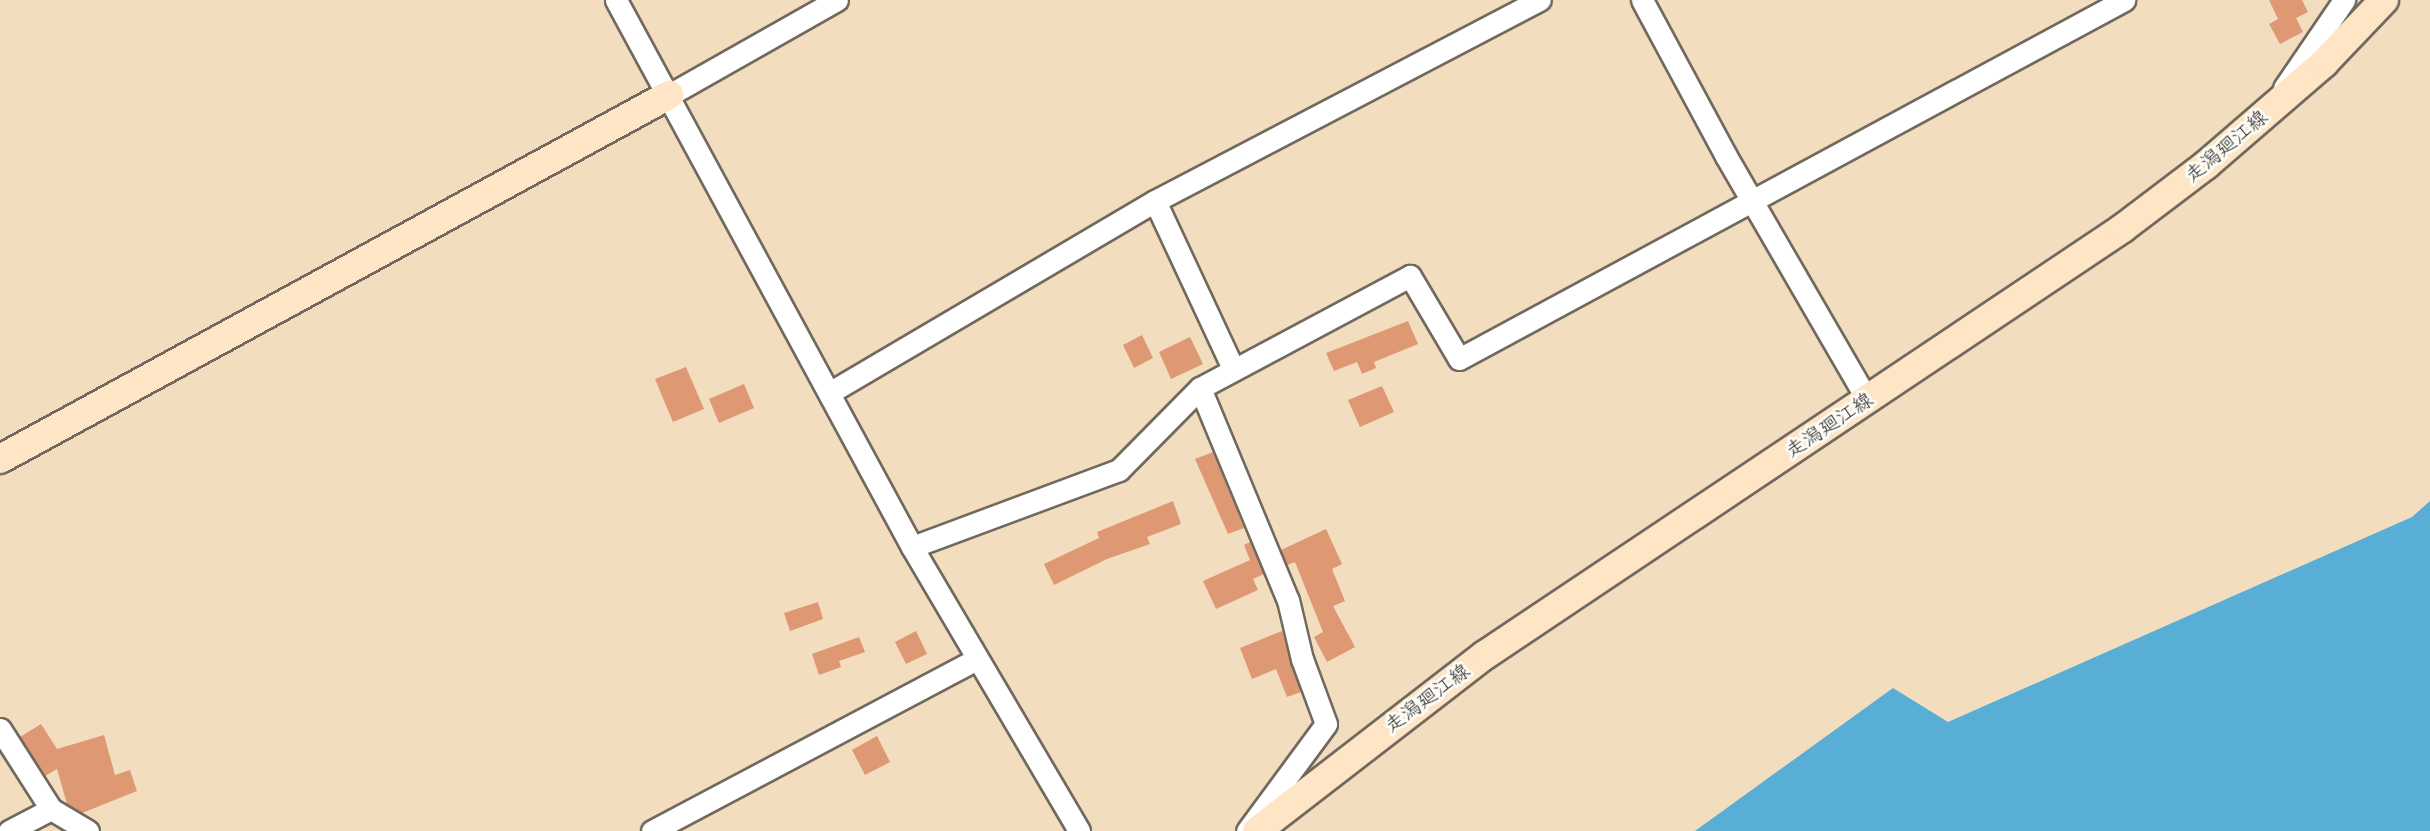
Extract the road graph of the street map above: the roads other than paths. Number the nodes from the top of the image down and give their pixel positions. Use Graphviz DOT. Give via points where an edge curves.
graph roads {
  1 [pos="616,0"];
  2 [pos="837,0"];
  3 [pos="1540,0"];
  4 [pos="1642,0"];
  5 [pos="2124,0"];
  6 [pos="2344,0"];
  7 [pos="2384,0"];
  8 [pos="669,95"];
  9 [pos="2268,111"];
  10 [pos="1155,201"];
  11 [pos="1754,203"];
  12 [pos="1233,368"];
  13 [pos="1200,388"];
  14 [pos="829,393"];
  15 [pos="1867,399"];
  16 [pos="0,459"];
  17 [pos="912,547"];
  18 [pos="975,660"];
  19 [pos="0,729"];
  20 [pos="51,810"];
  21 [pos="9,831"];
  22 [pos="88,831"];
  23 [pos="652,831"];
  24 [pos="1079,831"];
  25 [pos="1247,831"];
  26 [pos="1257,831"];
  1 -- 8 [label="street"];
  2 -- 8 [label="street"];
  3 -- 10 [label="street"];
  4 -- 11 [label="street"];
  5 -- 11 [label="street"];
  6 -- 9 [label="street"];
  7 -- 9 [label="main road, 走潟廻江線" via="2324,63"];
  8 -- 14 [label="street"];
  8 -- 16 [label="main road"];
  9 -- 15 [label="main road, 走潟廻江線" via="2206,165 2123,228"];
  10 -- 12 [label="street"];
  10 -- 14 [label="street"];
  11 -- 12 [label="street" via="1459,359 1410,276"];
  11 -- 15 [label="street"];
  12 -- 13 [label="street"];
  13 -- 17 [label="street" via="1119,470"];
  13 -- 25 [label="street" via="1288,600 1302,659 1326,724"];
  14 -- 17 [label="street"];
  15 -- 26 [label="main road, 走潟廻江線" via="1485,655"];
  17 -- 18 [label="street"];
  18 -- 23 [label="street"];
  18 -- 24 [label="street"];
  19 -- 20 [label="street"];
  20 -- 21 [label="street"];
  20 -- 22 [label="street"];
}
